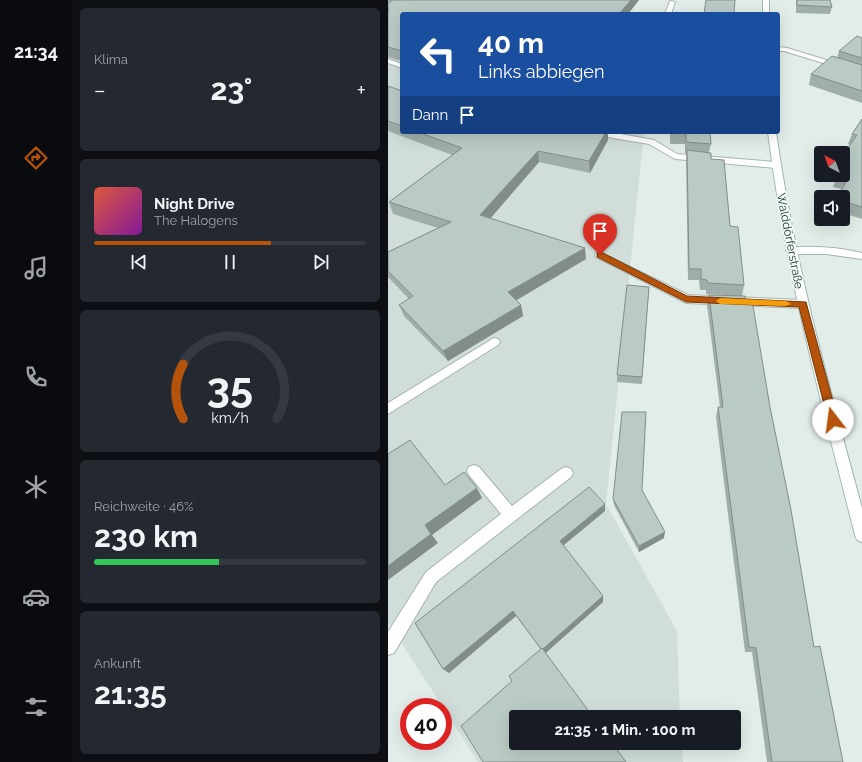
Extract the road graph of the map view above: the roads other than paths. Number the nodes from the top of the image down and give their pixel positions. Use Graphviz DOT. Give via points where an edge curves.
graph roads {
  1 [pos="766,0"];
  2 [pos="672,2"];
  3 [pos="669,12"];
  4 [pos="766,12"];
  5 [pos="780,49"];
  6 [pos="388,61"];
  7 [pos="400,65"];
  8 [pos="862,73"];
  9 [pos="606,134"];
  10 [pos="772,134"];
  11 [pos="776,165"];
  12 [pos="790,251"];
  13 [pos="600,255"];
  14 [pos="862,256"];
  15 [pos="803,304"];
  16 [pos="494,342"];
  17 [pos="388,409"];
  18 [pos="474,471"];
  19 [pos="566,473"];
  20 [pos="511,515"];
  21 [pos="862,535"];
  22 [pos="388,647"];
  1 -- 4 [label="street"];
  2 -- 3 [label="street"];
  5 -- 8 [label="street"];
  6 -- 7 [label="street"];
  9 -- 11 [label="street" via="651,142 675,156"];
  10 -- 11 [label="street, Walddörferstraße"];
  11 -- 12 [label="street, Walddörferstraße"];
  12 -- 14 [label="street" via="820,249"];
  12 -- 15 [label="street, Walddörferstraße"];
  13 -- 15 [label="street" via="686,299"];
  15 -- 21 [label="street, Walddörferstraße"];
  16 -- 17 [label="street"];
  18 -- 20 [label="street"];
  19 -- 20 [label="street"];
  20 -- 22 [label="street" via="431,577"];
}
